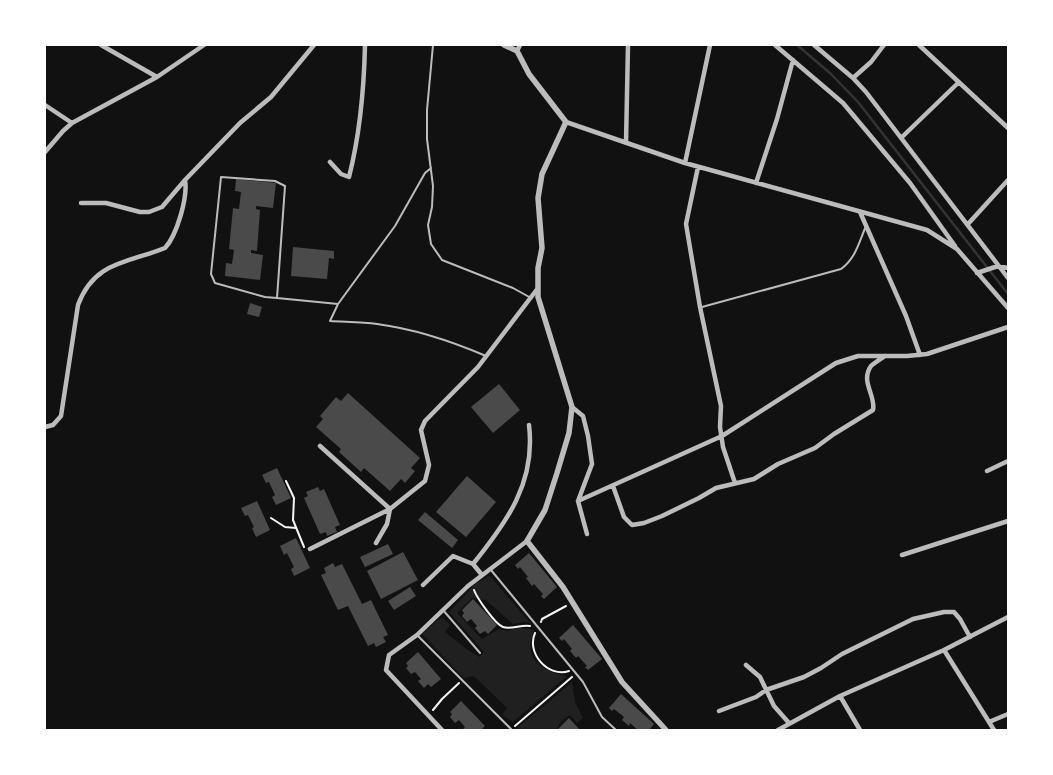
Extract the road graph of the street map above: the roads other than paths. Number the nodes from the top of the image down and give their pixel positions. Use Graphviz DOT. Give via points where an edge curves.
graph roads {
  1 [pos="101,45"];
  2 [pos="204,45"];
  3 [pos="314,45"];
  4 [pos="365,45"];
  5 [pos="433,45"];
  6 [pos="504,45"];
  7 [pos="628,45"];
  8 [pos="710,45"];
  9 [pos="776,45"];
  10 [pos="814,45"];
  11 [pos="884,45"];
  12 [pos="920,45"];
  13 [pos="113,47"];
  14 [pos="518,48"];
  15 [pos="793,60"];
  16 [pos="157,77"];
  17 [pos="852,78"];
  18 [pos="958,83"];
  19 [pos="45,105"];
  20 [pos="566,122"];
  21 [pos="72,123"];
  22 [pos="1008,128"];
  23 [pos="901,138"];
  24 [pos="626,143"];
  25 [pos="45,152"];
  26 [pos="330,162"];
  27 [pos="685,163"];
  28 [pos="698,167"];
  29 [pos="431,168"];
  30 [pos="185,180"];
  31 [pos="1008,180"];
  32 [pos="756,183"];
  33 [pos="81,203"];
  34 [pos="860,212"];
  35 [pos="968,224"];
  36 [pos="866,226"];
  37 [pos="957,249"];
  38 [pos="998,266"];
  39 [pos="1008,268"];
  40 [pos="977,273"];
  41 [pos="1008,278"];
  42 [pos="538,288"];
  43 [pos="276,298"];
  44 [pos="531,298"];
  45 [pos="338,304"];
  46 [pos="700,307"];
  47 [pos="1008,308"];
  48 [pos="1008,328"];
  49 [pos="920,355"];
  50 [pos="486,356"];
  51 [pos="886,356"];
  52 [pos="572,407"];
  53 [pos="529,425"];
  54 [pos="45,427"];
  55 [pos="722,436"];
  56 [pos="320,446"];
  57 [pos="1008,460"];
  58 [pos="987,471"];
  59 [pos="735,483"];
  60 [pos="612,486"];
  61 [pos="578,501"];
  62 [pos="390,509"];
  63 [pos="1008,521"];
  64 [pos="587,534"];
  65 [pos="527,540"];
  66 [pos="376,543"];
  67 [pos="310,549"];
  68 [pos="902,554"];
  69 [pos="473,564"];
  70 [pos="490,568"];
  71 [pos="482,575"];
  72 [pos="423,585"];
  73 [pos="443,610"];
  74 [pos="1008,617"];
  75 [pos="417,635"];
  76 [pos="970,637"];
  77 [pos="944,650"];
  78 [pos="480,654"];
  79 [pos="746,665"];
  80 [pos="766,690"];
  81 [pos="840,696"];
  82 [pos="719,711"];
  83 [pos="1008,714"];
  84 [pos="989,722"];
  85 [pos="789,723"];
  86 [pos="442,730"];
  87 [pos="511,730"];
  88 [pos="616,730"];
  89 [pos="666,730"];
  90 [pos="778,730"];
  91 [pos="860,730"];
  92 [pos="994,730"];
  1 -- 13 [label="street"];
  2 -- 16 [label="street"];
  3 -- 30 [label="street" via="271,97"];
  4 -- 26 [label="street" via="364,87 349,177 341,174"];
  5 -- 29 [label="lane" via="427,129"];
  6 -- 14 [label="street"];
  7 -- 24 [label="street"];
  8 -- 27 [label="street"];
  9 -- 15 [label="street"];
  10 -- 17 [label="street"];
  11 -- 17 [label="street" via="871,62"];
  12 -- 18 [label="street"];
  13 -- 16 [label="street"];
  14 -- 20 [label="street" via="530,74"];
  15 -- 32 [label="street"];
  15 -- 37 [label="street" via="843,103 910,183"];
  16 -- 21 [label="street"];
  17 -- 23 [label="street"];
  18 -- 22 [label="street"];
  18 -- 23 [label="street"];
  19 -- 21 [label="street"];
  20 -- 24 [label="street"];
  20 -- 42 [label="street" via="542,174 538,198 542,248"];
  21 -- 25 [label="street"];
  23 -- 35 [label="street"];
  24 -- 27 [label="street"];
  27 -- 28 [label="street"];
  28 -- 32 [label="street"];
  28 -- 46 [label="street" via="686,224"];
  29 -- 44 [label="lane" via="433,195 428,232 438,255 442,260"];
  29 -- 45 [label="lane" via="395,226"];
  30 -- 33 [label="street" via="162,207 149,212 106,202"];
  30 -- 54 [label="street" via="185,196 172,240 165,248 109,267 90,282 82,294 61,416"];
  31 -- 35 [label="street"];
  32 -- 34 [label="street"];
  34 -- 36 [label="street"];
  34 -- 37 [label="street" via="927,230"];
  35 -- 38 [label="street"];
  36 -- 46 [label="lane" via="854,255 841,269"];
  36 -- 49 [label="street"];
  37 -- 40 [label="street"];
  38 -- 39 [label="street"];
  38 -- 40 [label="street"];
  38 -- 41 [label="street"];
  40 -- 47 [label="street"];
  42 -- 44 [label="street"];
  42 -- 52 [label="street"];
  43 -- 43 [label="lane" via="215,283 211,274 221,177 275,181 285,186"];
  43 -- 45 [label="lane"];
  44 -- 50 [label="street"];
  45 -- 50 [label="lane" via="330,321 401,328 456,343"];
  46 -- 55 [label="street" via="721,406"];
  48 -- 49 [label="street"];
  49 -- 51 [label="street"];
  50 -- 62 [label="street" via="425,421 421,430 428,465 425,481"];
  51 -- 55 [label="street" via="858,356 836,363"];
  51 -- 59 [label="street" via="871,367 866,383 874,403 873,410 815,448 754,479"];
  52 -- 61 [label="street" via="583,416 592,464"];
  52 -- 65 [label="street" via="569,433 545,510"];
  53 -- 69 [label="street" via="528,464 515,506"];
  55 -- 59 [label="street"];
  55 -- 60 [label="street"];
  56 -- 62 [label="street"];
  57 -- 58 [label="street"];
  59 -- 60 [label="street" via="716,488 644,524 632,525 624,518"];
  60 -- 61 [label="street"];
  61 -- 64 [label="street"];
  62 -- 66 [label="street" via="387,524"];
  62 -- 67 [label="street"];
  63 -- 68 [label="street"];
  65 -- 70 [label="street"];
  65 -- 89 [label="street" via="563,587 622,682"];
  69 -- 71 [label="street"];
  69 -- 72 [label="street" via="453,556"];
  70 -- 71 [label="street"];
  70 -- 88 [label="lane" via="583,682 602,718"];
  71 -- 73 [label="street"];
  73 -- 75 [label="street"];
  73 -- 78 [label="lane"];
  74 -- 76 [label="street"];
  75 -- 86 [label="street" via="389,655 386,670"];
  75 -- 87 [label="lane"];
  76 -- 77 [label="street"];
  76 -- 80 [label="street" via="954,612 913,619 804,677"];
  77 -- 81 [label="street"];
  77 -- 84 [label="street"];
  79 -- 80 [label="street" via="760,677"];
  80 -- 82 [label="street"];
  80 -- 85 [label="street" via="774,706"];
  81 -- 85 [label="street"];
  81 -- 91 [label="street"];
  83 -- 84 [label="street"];
  84 -- 92 [label="street"];
  85 -- 90 [label="street"];
}
